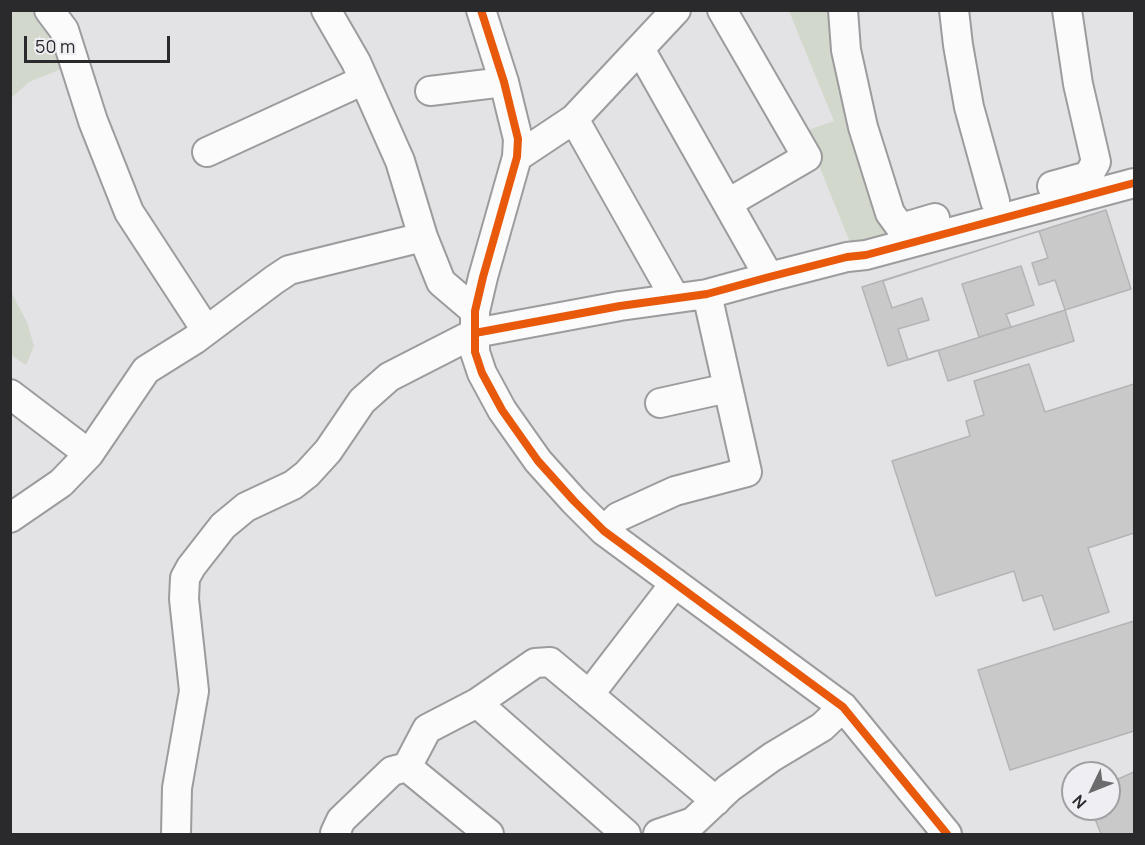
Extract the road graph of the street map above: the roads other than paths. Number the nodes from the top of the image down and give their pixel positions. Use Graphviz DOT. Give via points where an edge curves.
graph roads {
  1 [pos="49,10"];
  2 [pos="326,10"];
  3 [pos="481,10"];
  4 [pos="676,10"];
  5 [pos="722,10"];
  6 [pos="843,10"];
  7 [pos="954,10"];
  8 [pos="1067,10"];
  9 [pos="640,49"];
  10 [pos="364,80"];
  11 [pos="504,82"];
  12 [pos="430,91"];
  13 [pos="574,119"];
  14 [pos="207,152"];
  15 [pos="517,157"];
  16 [pos="1134,183"];
  17 [pos="995,201"];
  18 [pos="728,203"];
  19 [pos="423,237"];
  20 [pos="769,277"];
  21 [pos="707,294"];
  22 [pos="675,298"];
  23 [pos="475,322"];
  24 [pos="206,330"];
  25 [pos="728,388"];
  26 [pos="10,394"];
  27 [pos="660,404"];
  28 [pos="89,454"];
  29 [pos="10,518"];
  30 [pos="604,531"];
  31 [pos="675,583"];
  32 [pos="589,695"];
  33 [pos="477,703"];
  34 [pos="843,707"];
  35 [pos="407,767"];
  36 [pos="716,801"];
  37 [pos="176,834"];
  38 [pos="337,834"];
  39 [pos="489,834"];
  40 [pos="626,834"];
  41 [pos="658,834"];
  42 [pos="947,834"];
  1 -- 24 [label="street" via="64,30 93,121 129,213"];
  2 -- 10 [label="street"];
  3 -- 11 [label="street"];
  4 -- 9 [label="street"];
  5 -- 18 [label="street" via="807,157"];
  6 -- 17 [label="street" via="846,50 863,127 890,213 901,228"];
  7 -- 17 [label="street" via="969,107"];
  8 -- 17 [label="street" via="1078,84 1096,162 1088,176"];
  9 -- 13 [label="street"];
  9 -- 18 [label="street"];
  10 -- 14 [label="street"];
  10 -- 19 [label="street" via="400,161"];
  11 -- 12 [label="street"];
  11 -- 15 [label="street" via="518,139"];
  13 -- 15 [label="street"];
  13 -- 22 [label="street"];
  15 -- 23 [label="street" via="483,277"];
  16 -- 20 [label="street"];
  18 -- 20 [label="street"];
  19 -- 23 [label="street" via="441,282"];
  19 -- 24 [label="street" via="289,270"];
  20 -- 21 [label="street"];
  21 -- 22 [label="street"];
  21 -- 25 [label="street"];
  22 -- 23 [label="street"];
  23 -- 30 [label="street" via="475,352 502,410 538,461"];
  23 -- 37 [label="street" via="389,377 362,401 307,474 293,485 246,507 223,526 191,567 185,578 184,599 194,690 177,788"];
  24 -- 28 [label="street" via="146,370"];
  25 -- 27 [label="street"];
  25 -- 30 [label="street" via="747,472 675,491 618,517"];
  26 -- 28 [label="street"];
  28 -- 29 [label="street" via="61,483"];
  30 -- 31 [label="street"];
  31 -- 32 [label="street"];
  31 -- 34 [label="street"];
  32 -- 33 [label="street" via="550,662 535,663"];
  32 -- 36 [label="street"];
  33 -- 35 [label="street" via="427,729"];
  33 -- 40 [label="street"];
  34 -- 36 [label="street" via="822,727 772,757"];
  34 -- 42 [label="street"];
  35 -- 38 [label="street" via="392,771 341,820"];
  35 -- 39 [label="street"];
  36 -- 41 [label="street" via="693,822"];
}
